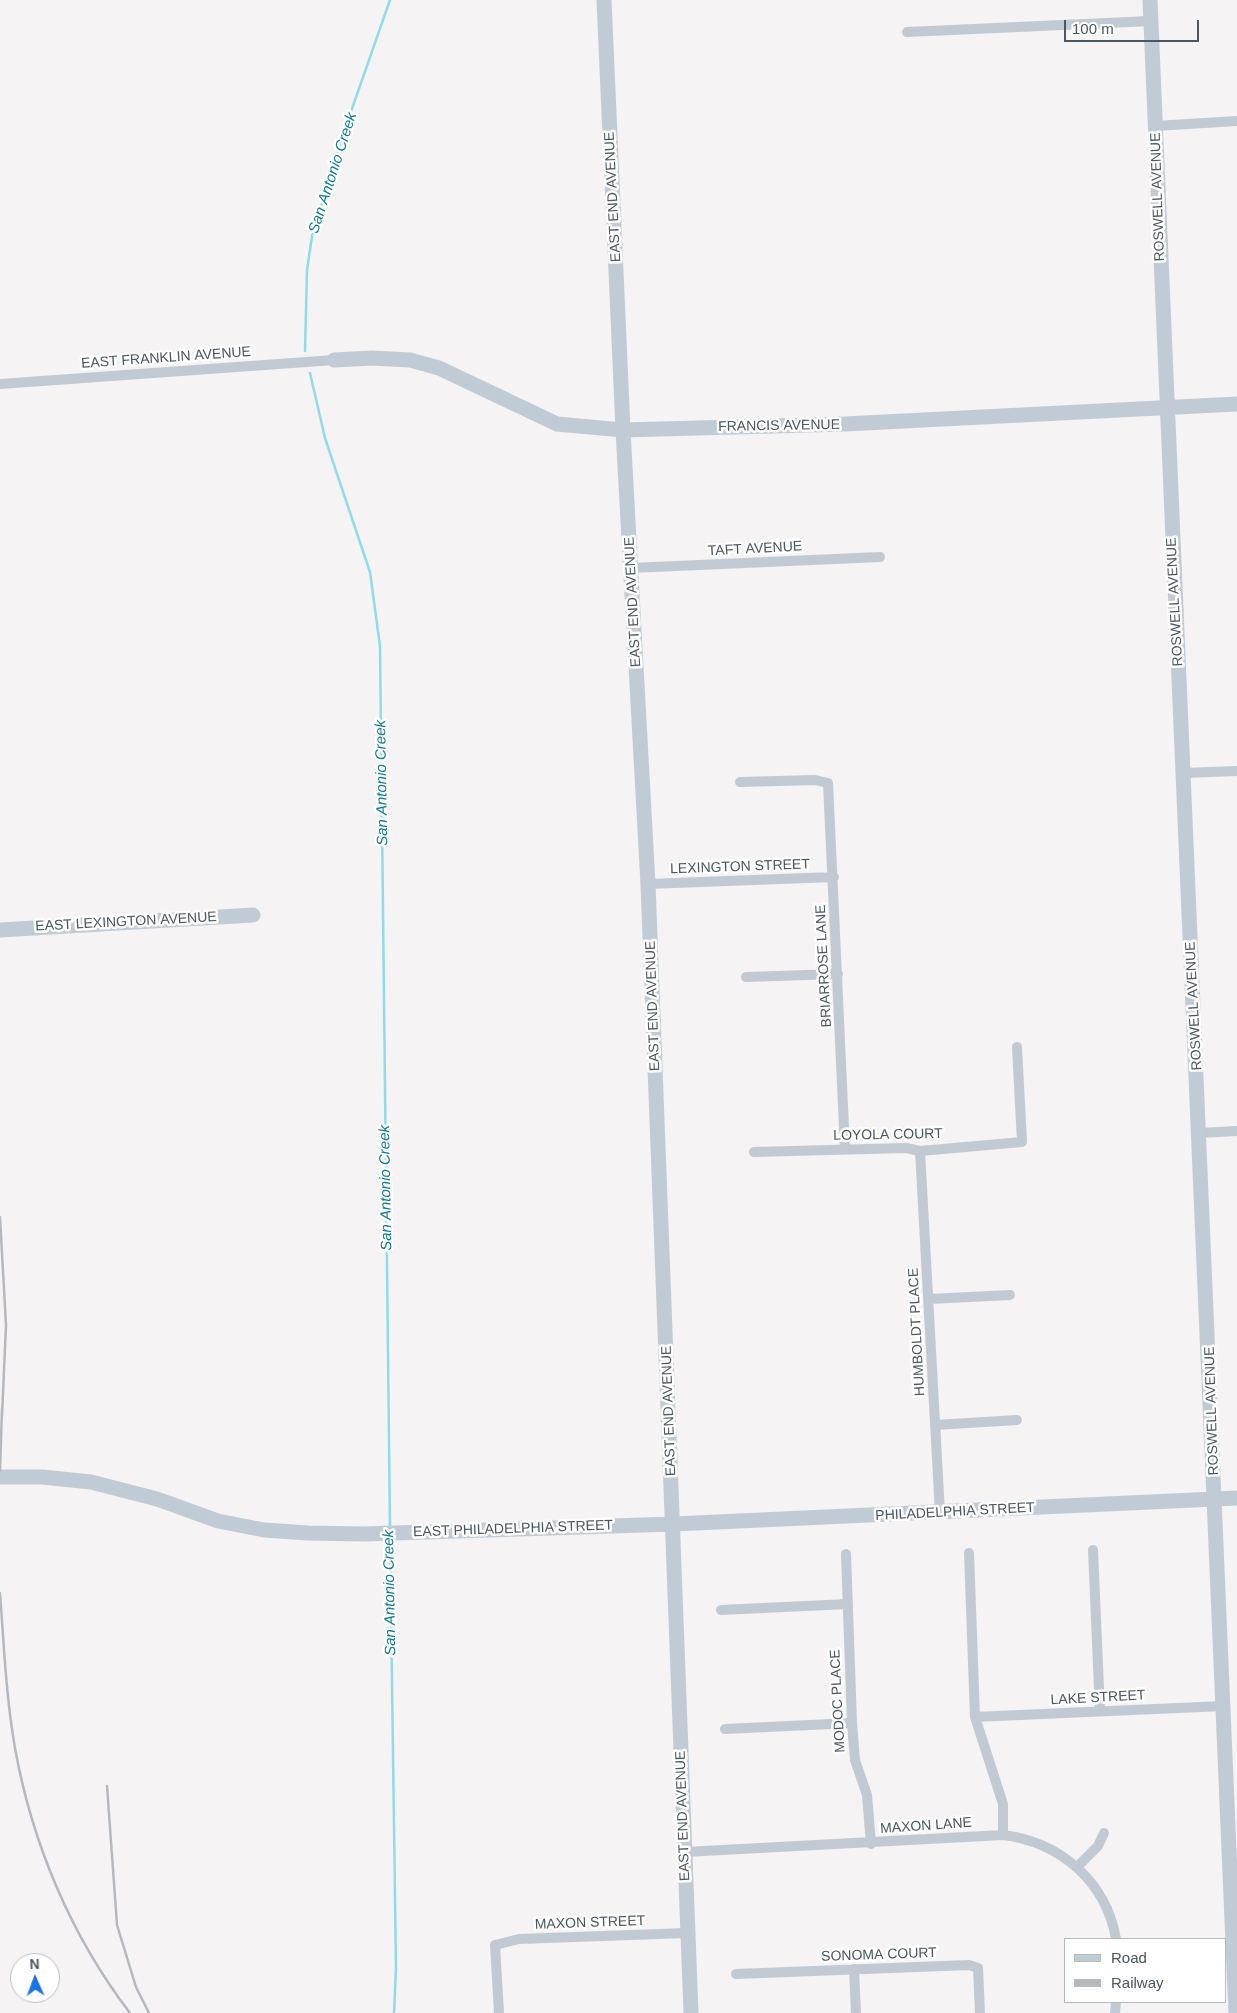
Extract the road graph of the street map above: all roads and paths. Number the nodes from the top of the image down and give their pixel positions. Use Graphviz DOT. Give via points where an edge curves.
graph roads {
  1 [pos="604,0"];
  2 [pos="1150,0"];
  3 [pos="1150,21"];
  4 [pos="907,32"];
  5 [pos="1237,121"];
  6 [pos="1155,126"];
  7 [pos="334,360"];
  8 [pos="0,384"];
  9 [pos="1237,404"];
  10 [pos="1166,408"];
  11 [pos="623,430"];
  12 [pos="880,557"];
  13 [pos="631,568"];
  14 [pos="1237,771"];
  15 [pos="1183,773"];
  16 [pos="740,782"];
  17 [pos="834,877"];
  18 [pos="648,884"];
  19 [pos="253,915"];
  20 [pos="0,930"];
  21 [pos="838,974"];
  22 [pos="746,977"];
  23 [pos="1018,1047"];
  24 [pos="1237,1132"];
  25 [pos="1200,1133"];
  26 [pos="845,1149"];
  27 [pos="920,1150"];
  28 [pos="754,1152"];
  29 [pos="1010,1295"];
  30 [pos="929,1299"];
  31 [pos="1017,1420"];
  32 [pos="935,1425"];
  33 [pos="0,1478"];
  34 [pos="1237,1498"];
  35 [pos="1216,1499"];
  36 [pos="940,1513"];
  37 [pos="674,1524"];
  38 [pos="1093,1550"];
  39 [pos="969,1553"];
  40 [pos="846,1554"];
  41 [pos="848,1604"];
  42 [pos="721,1610"];
  43 [pos="1223,1706"];
  44 [pos="1100,1711"];
  45 [pos="975,1717"];
  46 [pos="852,1723"];
  47 [pos="725,1729"];
  48 [pos="1104,1833"];
  49 [pos="1002,1835"];
  50 [pos="871,1844"];
  51 [pos="684,1852"];
  52 [pos="1077,1867"];
  53 [pos="687,1933"];
  54 [pos="1116,1938"];
  55 [pos="854,1970"];
  56 [pos="1236,1971"];
  57 [pos="736,1974"];
  58 [pos="499,2013"];
  59 [pos="692,2013"];
  60 [pos="856,2013"];
  61 [pos="980,2013"];
  62 [pos="1236,2013"];
  1 -- 11 [label="street, EAST END AVENUE"];
  2 -- 3 [label="street, ROSWELL AVENUE"];
  3 -- 4 [label="street"];
  3 -- 6 [label="street, ROSWELL AVENUE"];
  5 -- 6 [label="street"];
  6 -- 10 [label="street, ROSWELL AVENUE"];
  7 -- 8 [label="street, EAST FRANKLIN AVENUE"];
  7 -- 11 [label="street, FRANCIS AVENUE" via="410,360 439,368 557,424"];
  9 -- 10 [label="street, FRANCIS AVENUE"];
  10 -- 11 [label="street, FRANCIS AVENUE" via="845,424"];
  10 -- 15 [label="street, ROSWELL AVENUE"];
  11 -- 13 [label="street, EAST END AVENUE"];
  12 -- 13 [label="street, TAFT AVENUE"];
  13 -- 18 [label="street, EAST END AVENUE"];
  14 -- 15 [label="street"];
  15 -- 25 [label="street, ROSWELL AVENUE"];
  16 -- 17 [label="street, BRIARROSE LANE" via="828,782"];
  17 -- 18 [label="street, LEXINGTON STREET"];
  17 -- 21 [label="street, BRIARROSE LANE"];
  18 -- 37 [label="street, EAST END AVENUE"];
  19 -- 20 [label="street, EAST LEXINGTON AVENUE"];
  21 -- 22 [label="street"];
  21 -- 26 [label="street, BRIARROSE LANE"];
  23 -- 27 [label="street, LOYOLA COURT" via="1022,1142"];
  24 -- 25 [label="street"];
  25 -- 35 [label="street, ROSWELL AVENUE"];
  26 -- 27 [label="street, LOYOLA COURT"];
  26 -- 28 [label="street, LOYOLA COURT"];
  27 -- 30 [label="street, HUMBOLDT PLACE"];
  29 -- 30 [label="street"];
  30 -- 32 [label="street, HUMBOLDT PLACE"];
  31 -- 32 [label="street"];
  32 -- 36 [label="street, HUMBOLDT PLACE"];
  33 -- 37 [label="street, EAST PHILADELPHIA STREET" via="42,1477 91,1482 157,1499 218,1520 264,1530 364,1534"];
  34 -- 35 [label="street, PHILADELPHIA STREET"];
  35 -- 36 [label="street, PHILADELPHIA STREET"];
  35 -- 43 [label="street, ROSWELL AVENUE"];
  36 -- 37 [label="street, PHILADELPHIA STREET"];
  37 -- 51 [label="street, EAST END AVENUE"];
  38 -- 44 [label="street"];
  39 -- 45 [label="street"];
  40 -- 41 [label="street, MODOC PLACE"];
  41 -- 42 [label="street"];
  41 -- 46 [label="street, MODOC PLACE"];
  43 -- 44 [label="street, LAKE STREET"];
  43 -- 56 [label="street, ROSWELL AVENUE"];
  44 -- 45 [label="street, LAKE STREET"];
  45 -- 49 [label="street" via="1003,1804"];
  46 -- 47 [label="street"];
  46 -- 50 [label="street, MODOC PLACE" via="855,1760 867,1795"];
  48 -- 52 [label="street" via="1098,1846"];
  49 -- 50 [label="street, MAXON LANE"];
  49 -- 52 [label="street, MAXON LANE" via="1028,1838 1050,1848"];
  50 -- 51 [label="street, MAXON LANE"];
  51 -- 53 [label="street, EAST END AVENUE"];
  52 -- 54 [label="street, MAXON LANE" via="1097,1889 1107,1908"];
  53 -- 58 [label="street, MAXON STREET" via="519,1940 495,1945"];
  53 -- 59 [label="street, EAST END AVENUE"];
  55 -- 57 [label="street, SONOMA COURT"];
  55 -- 60 [label="street"];
  55 -- 61 [label="street, SONOMA COURT" via="969,1965 978,1968"];
  56 -- 62 [label="street, ROSWELL AVENUE"];
}
